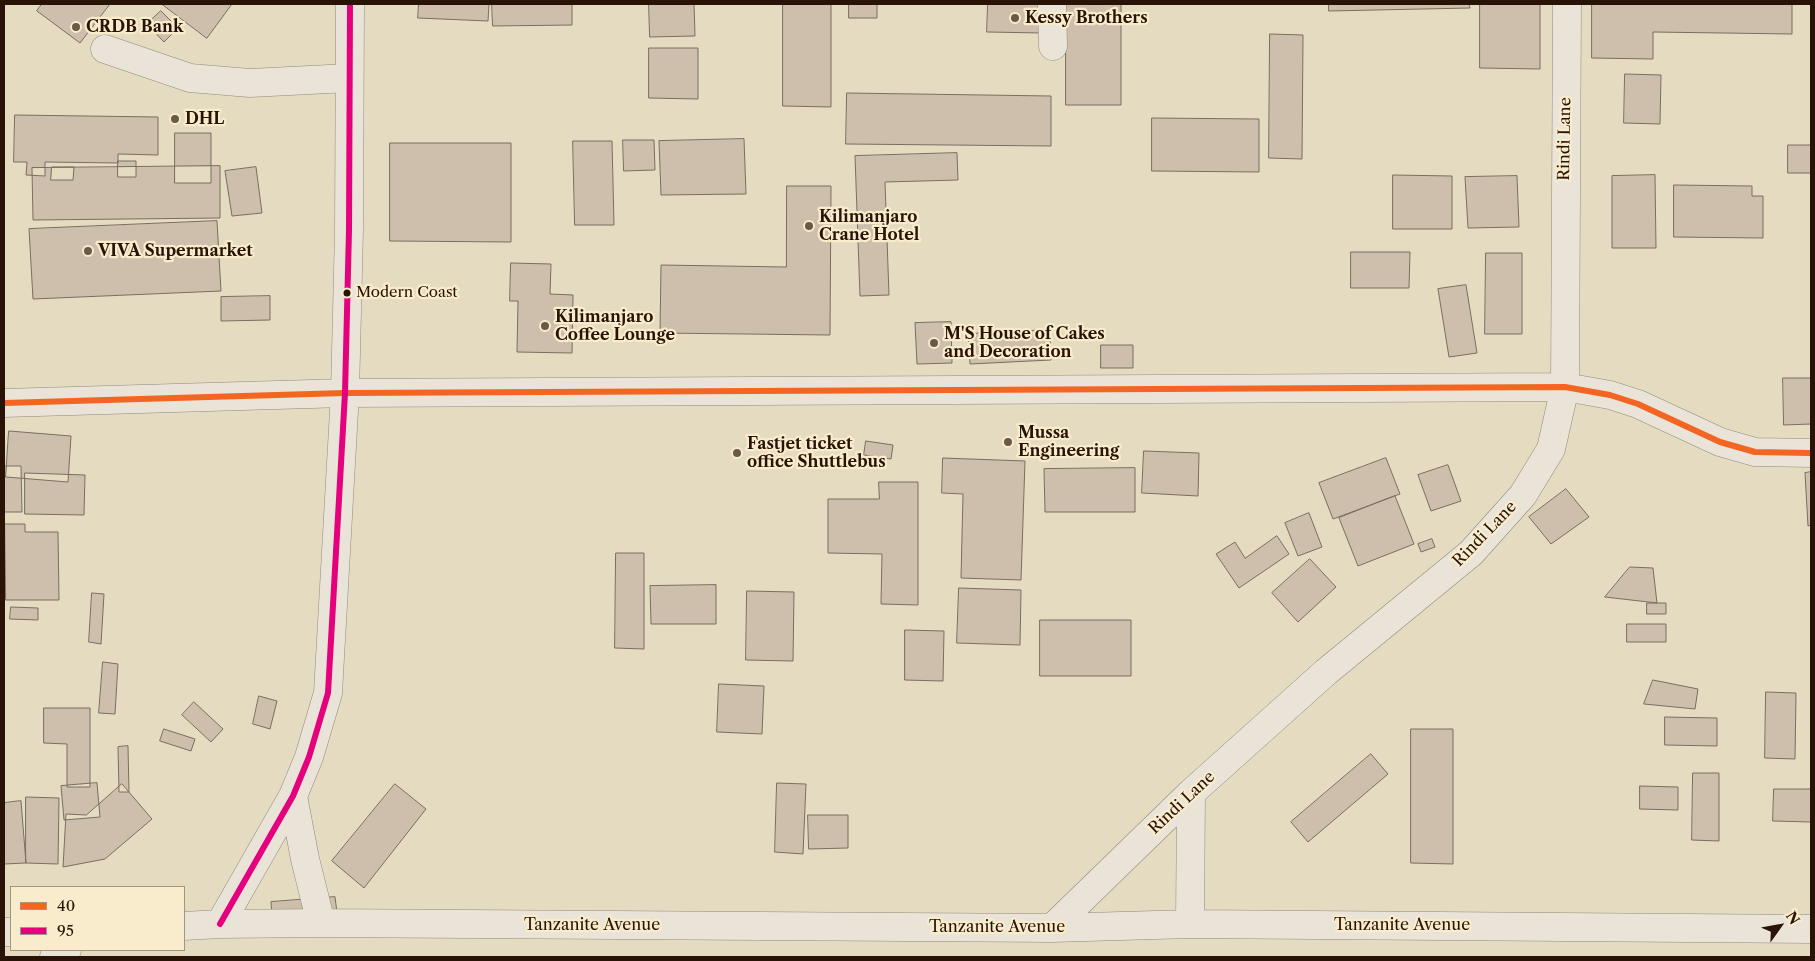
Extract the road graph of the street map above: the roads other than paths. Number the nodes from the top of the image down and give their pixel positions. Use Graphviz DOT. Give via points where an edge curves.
graph roads {
  1 [pos="350,4"];
  2 [pos="1052,4"];
  3 [pos="1567,4"];
  4 [pos="1052,46"];
  5 [pos="105,49"];
  6 [pos="349,78"];
  7 [pos="1565,387"];
  8 [pos="345,393"];
  9 [pos="4,403"];
  10 [pos="1811,453"];
  11 [pos="1191,793"];
  12 [pos="293,796"];
  13 [pos="321,923"];
  14 [pos="220,924"];
  15 [pos="1190,924"];
  16 [pos="185,926"];
  17 [pos="1052,928"];
  18 [pos="1811,929"];
  19 [pos="65,951"];
  20 [pos="54,957"];
  1 -- 6 [label="street"];
  2 -- 4 [label="street"];
  3 -- 7 [label="street, Rindi Lane"];
  5 -- 6 [label="street" via="190,78 250,83"];
  6 -- 8 [label="street"];
  7 -- 8 [label="street"];
  7 -- 10 [label="street" via="1638,404 1720,442 1755,452"];
  7 -- 11 [label="street, Rindi Lane" via="1551,449 1523,495 1471,553 1326,672"];
  8 -- 9 [label="street"];
  8 -- 12 [label="street" via="328,693 309,757"];
  11 -- 15 [label="street"];
  11 -- 17 [label="street, Rindi Lane"];
  12 -- 13 [label="street"];
  12 -- 14 [label="street"];
  13 -- 14 [label="street, Tanzanite Avenue"];
  13 -- 17 [label="street, Tanzanite Avenue"];
  14 -- 16 [label="street, Tanzanite Avenue"];
  15 -- 17 [label="street, Tanzanite Avenue"];
  15 -- 18 [label="street, Tanzanite Avenue"];
  19 -- 20 [label="street"];
}
